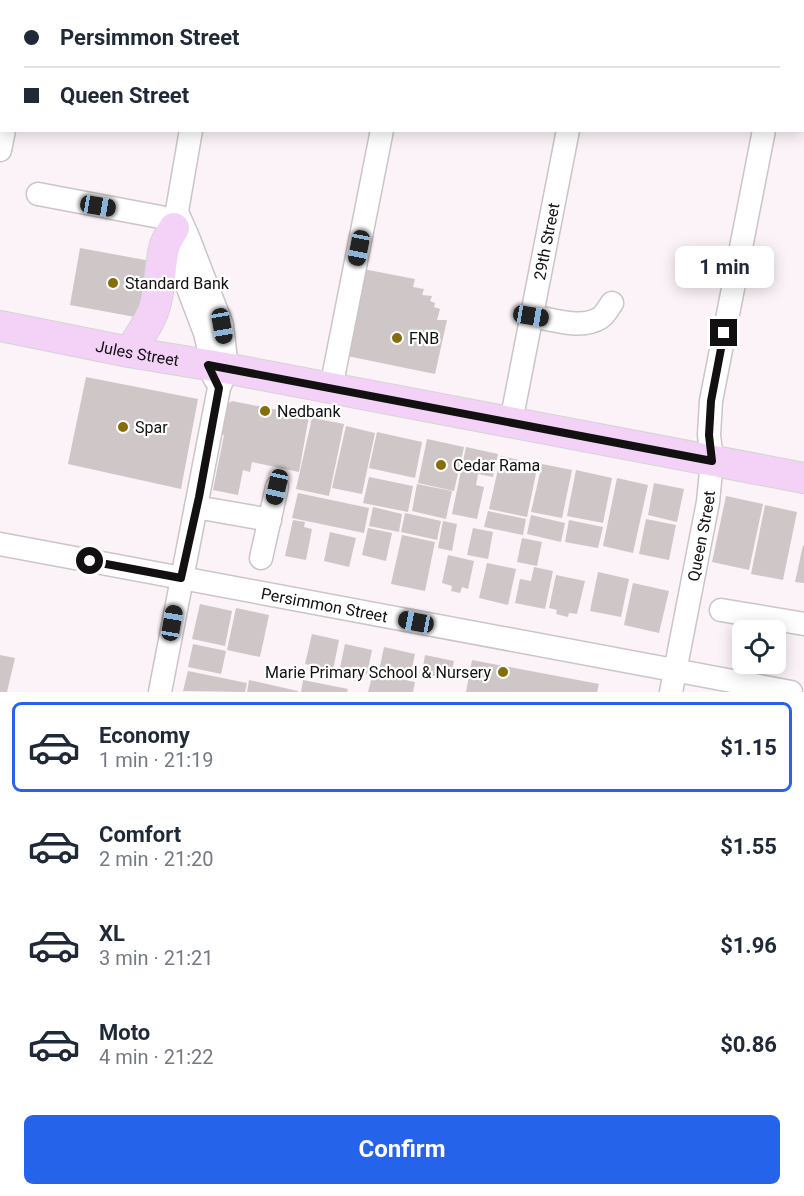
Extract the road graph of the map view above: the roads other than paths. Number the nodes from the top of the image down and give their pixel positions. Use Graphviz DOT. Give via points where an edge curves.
graph roads {
  1 [pos="4,132"];
  2 [pos="191,132"];
  3 [pos="382,132"];
  4 [pos="568,132"];
  5 [pos="764,132"];
  6 [pos="0,150"];
  7 [pos="38,194"];
  8 [pos="176,220"];
  9 [pos="612,303"];
  10 [pos="531,316"];
  11 [pos="0,327"];
  12 [pos="129,352"];
  13 [pos="218,374"];
  14 [pos="331,388"];
  15 [pos="511,422"];
  16 [pos="712,461"];
  17 [pos="804,478"];
  18 [pos="277,487"];
  19 [pos="196,507"];
  20 [pos="270,520"];
  21 [pos="0,544"];
  22 [pos="261,558"];
  23 [pos="181,578"];
  24 [pos="721,610"];
  25 [pos="804,624"];
  26 [pos="673,681"];
  27 [pos="160,692"];
  28 [pos="791,692"];
  1 -- 6 [label="street"];
  2 -- 8 [label="street"];
  3 -- 14 [label="street"];
  4 -- 10 [label="street, 29th Street"];
  5 -- 16 [label="street, Queen Street" via="711,401"];
  7 -- 8 [label="street"];
  8 -- 12 [label="main road" via="163,254 154,309"];
  8 -- 13 [label="street" via="177,260"];
  9 -- 10 [label="street" via="601,317 586,323"];
  10 -- 15 [label="street, 29th Street"];
  11 -- 12 [label="main road, Jules Street"];
  12 -- 13 [label="main road, Jules Street"];
  13 -- 14 [label="main road, Jules Street"];
  13 -- 19 [label="street"];
  14 -- 15 [label="main road, Jules Street"];
  15 -- 16 [label="main road, Jules Street"];
  16 -- 17 [label="main road, Jules Street"];
  16 -- 26 [label="street, Queen Street" via="708,502"];
  18 -- 20 [label="street"];
  19 -- 20 [label="street"];
  19 -- 23 [label="street"];
  20 -- 22 [label="street"];
  21 -- 23 [label="street, Persimmon Street"];
  23 -- 26 [label="street, Persimmon Street"];
  23 -- 27 [label="street"];
  24 -- 25 [label="street"];
  26 -- 28 [label="street, Persimmon Street"];
}
